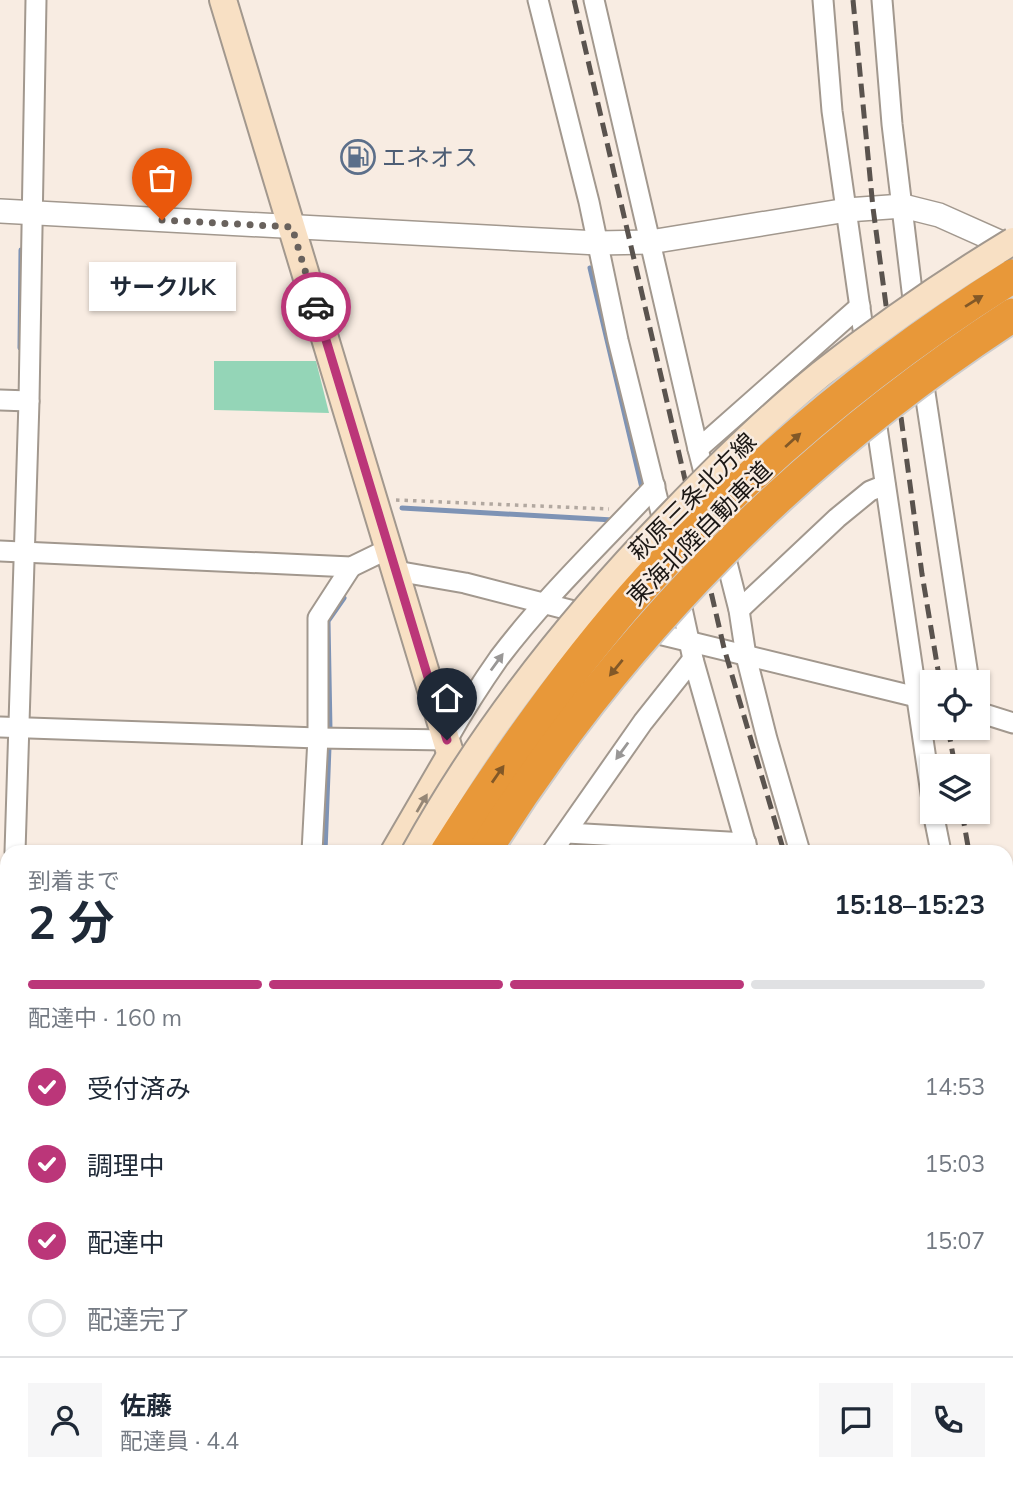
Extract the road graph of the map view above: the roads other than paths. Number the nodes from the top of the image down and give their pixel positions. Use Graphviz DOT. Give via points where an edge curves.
graph roads {
  1 [pos="37,0"];
  2 [pos="223,0"];
  3 [pos="538,0"];
  4 [pos="594,0"];
  5 [pos="823,0"];
  6 [pos="882,0"];
  7 [pos="903,206"];
  8 [pos="847,210"];
  9 [pos="0,211"];
  10 [pos="32,213"];
  11 [pos="292,227"];
  12 [pos="1013,241"];
  13 [pos="650,242"];
  14 [pos="598,243"];
  15 [pos="1013,248"];
  16 [pos="1013,276"];
  17 [pos="860,306"];
  18 [pos="1013,315"];
  19 [pos="0,400"];
  20 [pos="29,401"];
  21 [pos="698,449"];
  22 [pos="885,485"];
  23 [pos="655,486"];
  24 [pos="0,551"];
  25 [pos="24,551"];
  26 [pos="392,560"];
  27 [pos="351,567"];
  28 [pos="546,603"];
  29 [pos="739,610"];
  30 [pos="692,651"];
  31 [pos="746,656"];
  32 [pos="967,670"];
  33 [pos="920,673"];
  34 [pos="920,699"];
  35 [pos="990,716"];
  36 [pos="1013,723"];
  37 [pos="10,727"];
  38 [pos="318,738"];
  39 [pos="449,747"];
  40 [pos="936,824"];
  41 [pos="567,832"];
  42 [pos="15,845"];
  43 [pos="312,845"];
  44 [pos="398,845"];
  45 [pos="419,845"];
  46 [pos="451,845"];
  47 [pos="480,845"];
  48 [pos="487,845"];
  49 [pos="557,845"];
  50 [pos="713,845"];
  51 [pos="746,845"];
  52 [pos="798,845"];
  53 [pos="940,845"];
  1 -- 10 [label="street"];
  2 -- 11 [label="main road"];
  3 -- 14 [label="street"];
  4 -- 13 [label="street"];
  5 -- 8 [label="street" via="832,111"];
  6 -- 7 [label="street"];
  7 -- 8 [label="street"];
  7 -- 15 [label="street" via="939,215"];
  7 -- 32 [label="street" via="928,424"];
  8 -- 13 [label="street"];
  8 -- 17 [label="street"];
  9 -- 10 [label="street"];
  10 -- 11 [label="street"];
  10 -- 20 [label="street"];
  11 -- 14 [label="street"];
  11 -- 26 [label="main road"];
  12 -- 45 [label="main road, 萩原三条北方線, bridge" via="821,374 696,489 548,656 468,766"];
  13 -- 14 [label="street"];
  13 -- 21 [label="street"];
  14 -- 23 [label="street" via="610,342 631,427"];
  46 -- 16 [label="highway, 東海北陸自動車道, one-way, bridge" via="531,726 591,648 724,501 882,366"];
  17 -- 21 [label="street"];
  17 -- 22 [label="street"];
  18 -- 48 [label="highway, 東海北陸自動車道, one-way, bridge" via="892,399 741,531 619,664"];
  19 -- 20 [label="street"];
  20 -- 25 [label="street"];
  21 -- 29 [label="street"];
  22 -- 29 [label="street" via="870,491 837,518"];
  22 -- 33 [label="street"];
  23 -- 28 [label="street"];
  23 -- 30 [label="street"];
  24 -- 25 [label="street"];
  25 -- 27 [label="street"];
  25 -- 37 [label="street"];
  26 -- 27 [label="street"];
  26 -- 28 [label="street"];
  26 -- 39 [label="main road"];
  27 -- 38 [label="street" via="318,618"];
  28 -- 30 [label="street"];
  39 -- 28 [label="street, one-way" via="467,705"];
  29 -- 31 [label="street"];
  30 -- 31 [label="street"];
  30 -- 41 [label="street, one-way"];
  30 -- 51 [label="street"];
  31 -- 34 [label="street"];
  31 -- 52 [label="street"];
  35 -- 36 [label="street"];
  37 -- 38 [label="street"];
  37 -- 42 [label="street"];
  38 -- 39 [label="street"];
  38 -- 43 [label="street"];
  44 -- 39 [label="main road, one-way"];
  39 -- 47 [label="main road"];
  40 -- 53 [label="street"];
  41 -- 49 [label="street"];
  41 -- 50 [label="street"];
}
